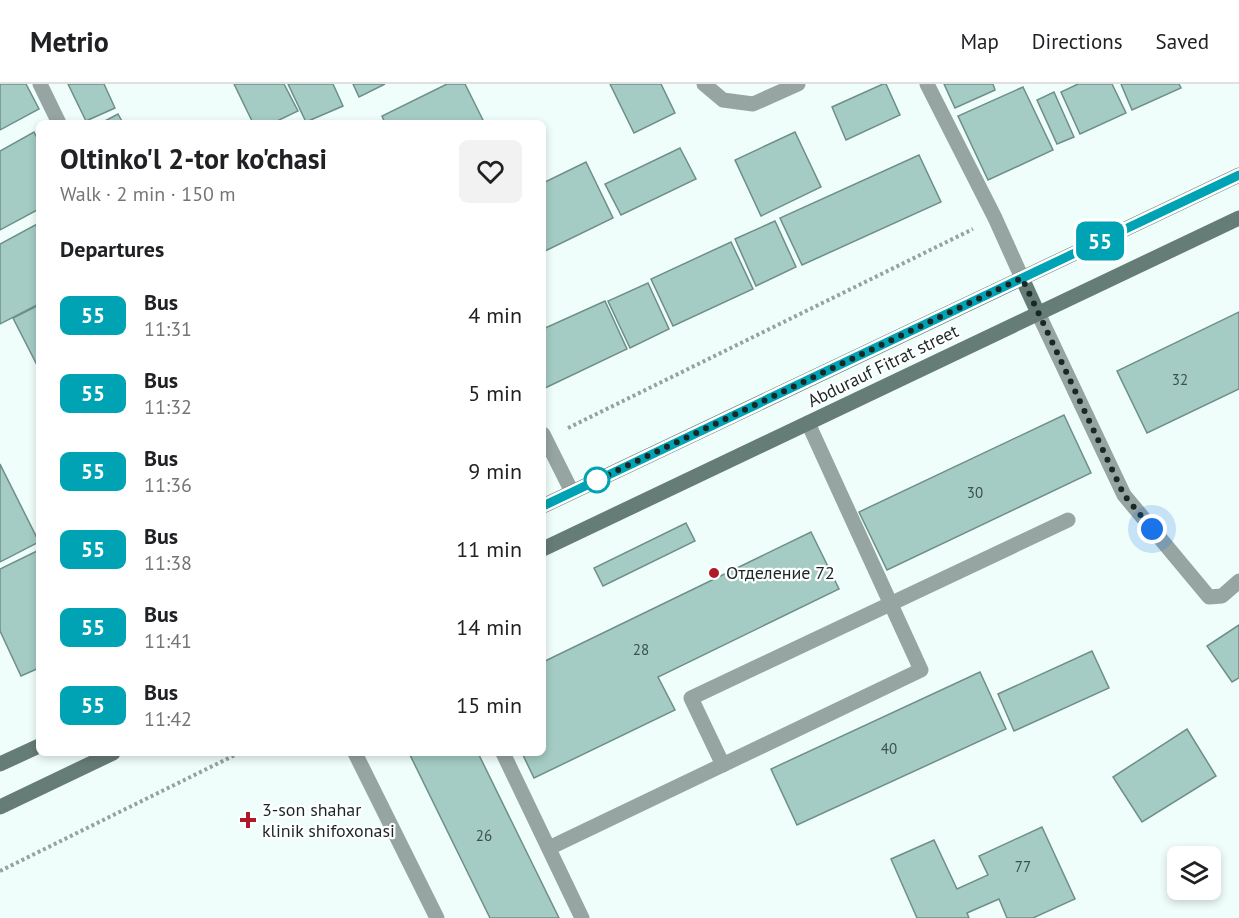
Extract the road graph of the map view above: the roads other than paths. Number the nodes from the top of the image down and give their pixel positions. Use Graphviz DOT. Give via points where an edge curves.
graph roads {
  1 [pos="40,84"];
  2 [pos="704,84"];
  3 [pos="798,84"];
  4 [pos="927,84"];
  5 [pos="58,120"];
  6 [pos="1239,175"];
  7 [pos="1239,218"];
  8 [pos="1022,278"];
  9 [pos="1038,313"];
  10 [pos="808,423"];
  11 [pos="546,441"];
  12 [pos="572,492"];
  13 [pos="546,505"];
  14 [pos="1068,520"];
  15 [pos="546,548"];
  16 [pos="1239,581"];
  17 [pos="890,603"];
  18 [pos="36,747"];
  19 [pos="107,756"];
  20 [pos="356,756"];
  21 [pos="504,756"];
  22 [pos="0,764"];
  23 [pos="723,765"];
  24 [pos="0,807"];
  25 [pos="549,848"];
  26 [pos="437,918"];
  27 [pos="582,918"];
  1 -- 5 [label="street"];
  2 -- 3 [label="street" via="723,100 753,104"];
  4 -- 8 [label="street"];
  6 -- 8 [label="main road, Abdurauf Fitrat street"];
  7 -- 9 [label="main road, Abdurauf Fitrat street"];
  8 -- 9 [label="main road"];
  8 -- 12 [label="main road, Abdurauf Fitrat street"];
  9 -- 10 [label="main road, Abdurauf Fitrat street"];
  9 -- 16 [label="street" via="1124,495 1209,597 1222,596"];
  10 -- 15 [label="main road, Abdurauf Fitrat street"];
  10 -- 17 [label="street"];
  11 -- 12 [label="street"];
  12 -- 13 [label="main road, Abdurauf Fitrat street"];
  14 -- 17 [label="street"];
  17 -- 23 [label="street" via="921,670"];
  17 -- 23 [label="street" via="691,698"];
  18 -- 22 [label="main road"];
  19 -- 24 [label="main road"];
  20 -- 26 [label="street"];
  21 -- 25 [label="street"];
  23 -- 25 [label="street"];
  25 -- 27 [label="street"];
}
